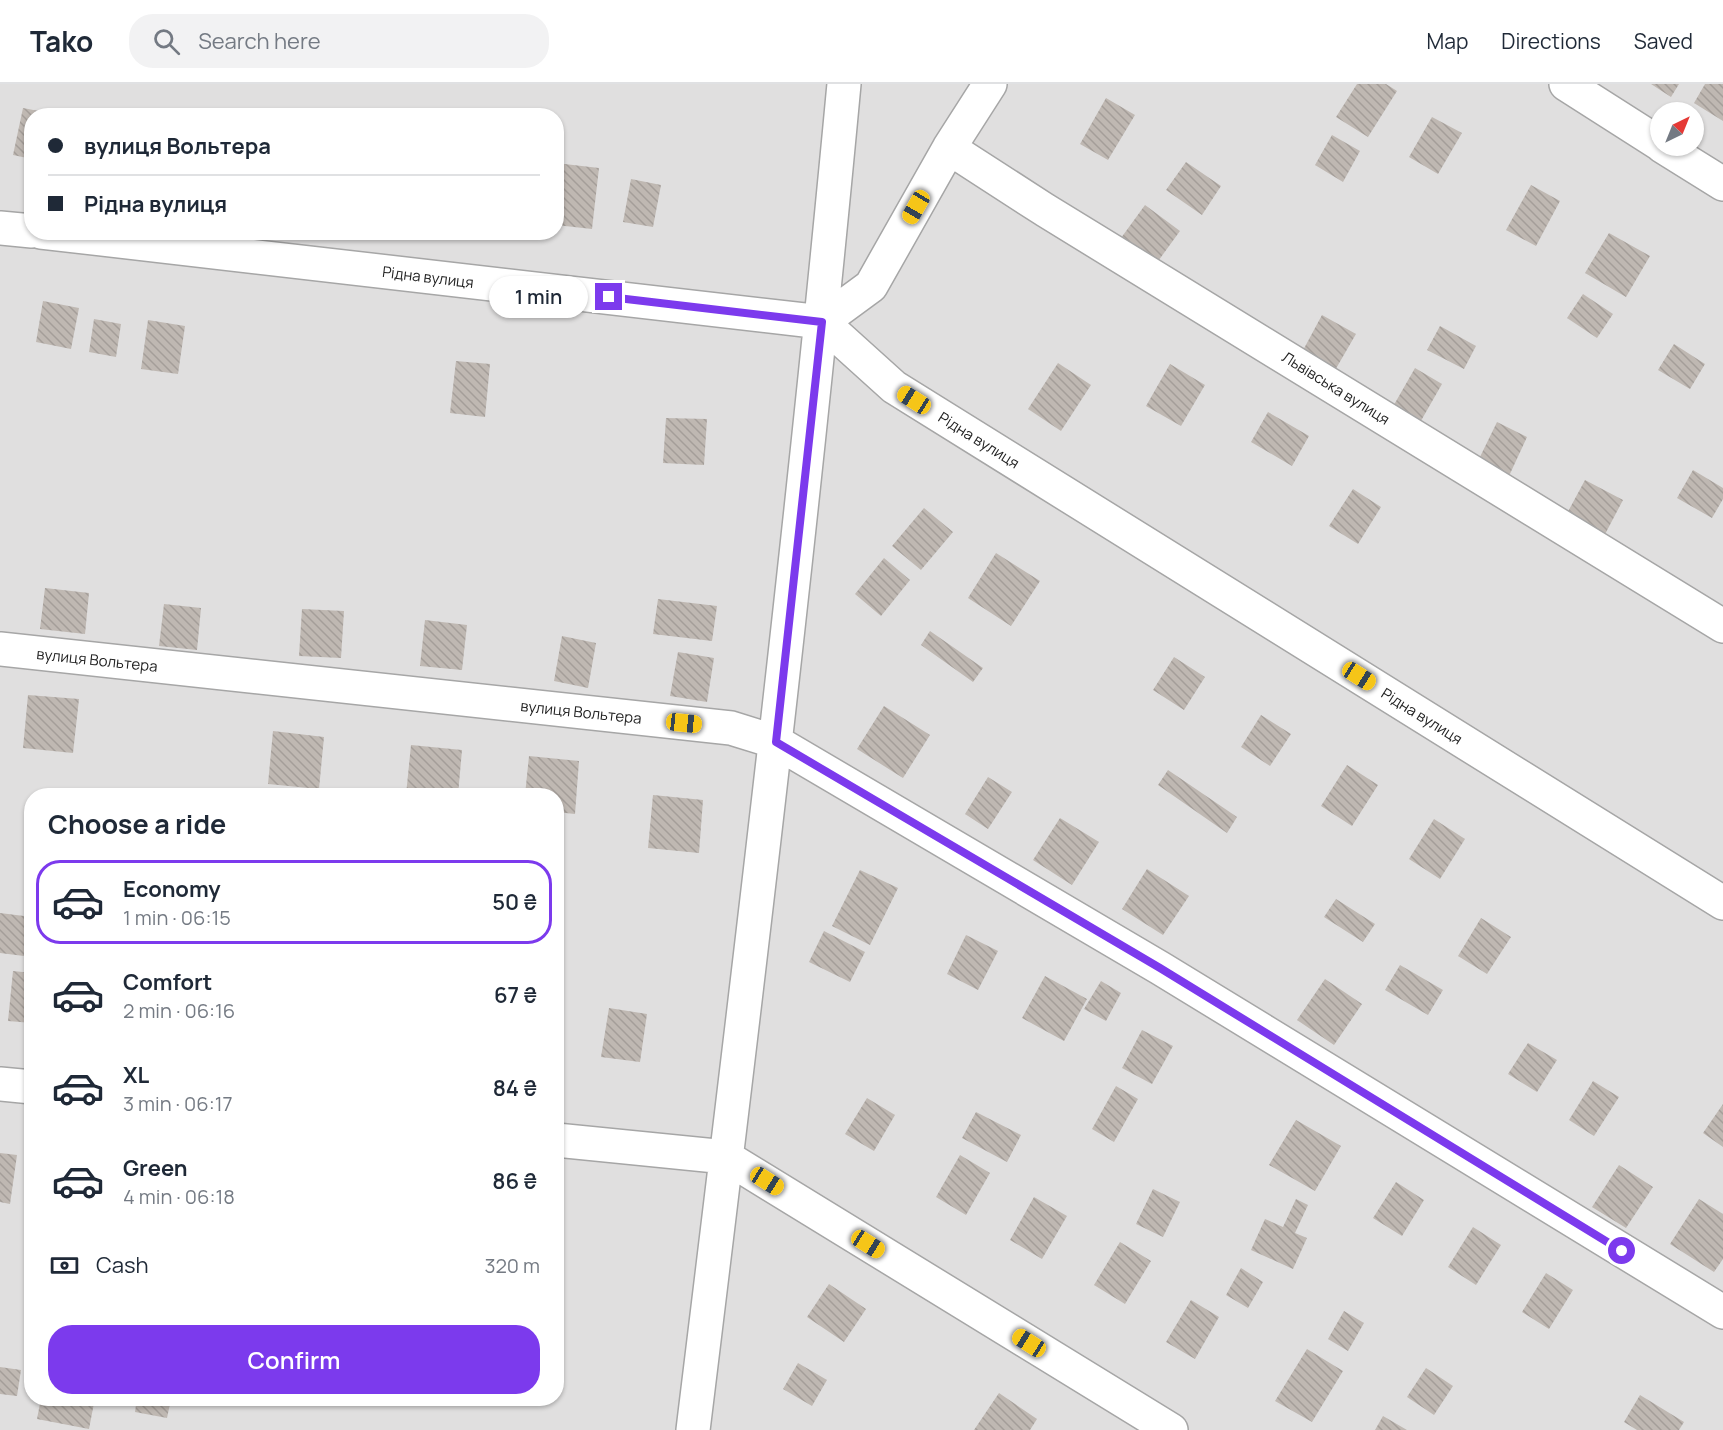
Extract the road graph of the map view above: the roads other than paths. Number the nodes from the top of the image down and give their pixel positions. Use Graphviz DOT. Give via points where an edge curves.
graph roads {
  1 [pos="844,84"];
  2 [pos="990,84"];
  3 [pos="1566,84"];
  4 [pos="1650,138"];
  5 [pos="949,148"];
  6 [pos="1678,156"];
  7 [pos="1723,184"];
  8 [pos="0,228"];
  9 [pos="24,230"];
  10 [pos="110,240"];
  11 [pos="822,322"];
  12 [pos="1723,626"];
  13 [pos="0,649"];
  14 [pos="776,742"];
  15 [pos="1723,903"];
  16 [pos="0,1084"];
  17 [pos="24,1086"];
  18 [pos="564,1141"];
  19 [pos="726,1156"];
  20 [pos="1723,1312"];
  21 [pos="693,1430"];
  22 [pos="1171,1430"];
  1 -- 11 [label="street"];
  2 -- 5 [label="street"];
  3 -- 4 [label="street"];
  5 -- 11 [label="street" via="871,286"];
  5 -- 12 [label="street, Львівська вулиця"];
  6 -- 7 [label="street"];
  8 -- 9 [label="street"];
  10 -- 11 [label="street, Рідна вулиця"];
  11 -- 14 [label="street"];
  11 -- 15 [label="street, Рідна вулиця" via="894,387"];
  13 -- 14 [label="street, вулиця Вольтера" via="731,728"];
  14 -- 19 [label="street"];
  14 -- 20 [label="street, вулиця Вольтера" via="1160,968"];
  16 -- 17 [label="street"];
  18 -- 19 [label="street"];
  19 -- 21 [label="street"];
  19 -- 22 [label="street"];
}
